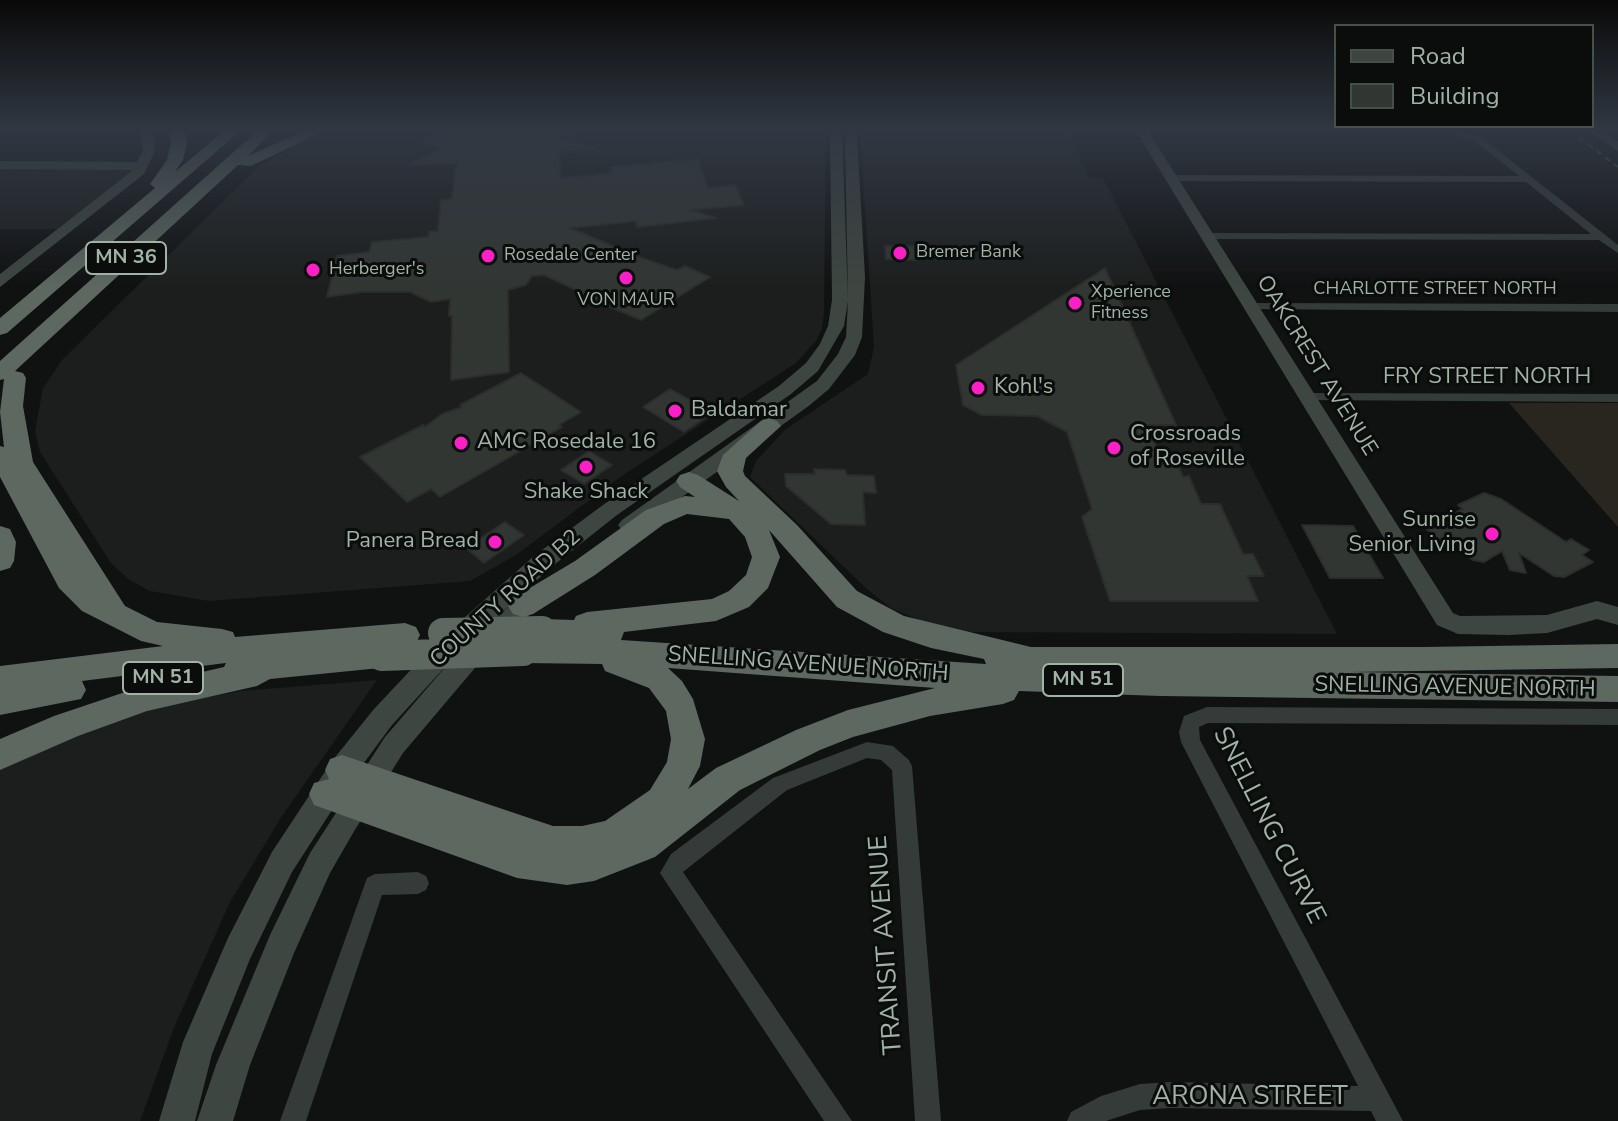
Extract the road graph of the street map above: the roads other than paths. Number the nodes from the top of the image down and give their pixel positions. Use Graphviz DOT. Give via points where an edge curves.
graph roads {
  1 [pos="122,183"];
  2 [pos="157,183"];
  3 [pos="171,183"];
  4 [pos="209,183"];
  5 [pos="216,183"];
  6 [pos="840,183"];
  7 [pos="849,183"];
  8 [pos="1174,183"];
  9 [pos="1534,183"];
  10 [pos="173,216"];
  11 [pos="1207,236"];
  12 [pos="108,237"];
  13 [pos="1602,237"];
  14 [pos="1618,250"];
  15 [pos="848,277"];
  16 [pos="0,282"];
  17 [pos="1251,307"];
  18 [pos="1618,308"];
  19 [pos="4,325"];
  20 [pos="8,375"];
  21 [pos="1307,397"];
  22 [pos="1618,398"];
  23 [pos="0,416"];
  24 [pos="769,426"];
  25 [pos="0,454"];
  26 [pos="686,471"];
  27 [pos="741,514"];
  28 [pos="787,532"];
  29 [pos="0,536"];
  30 [pos="0,561"];
  31 [pos="523,606"];
  32 [pos="1618,616"];
  33 [pos="118,618"];
  34 [pos="541,641"];
  35 [pos="279,644"];
  36 [pos="393,646"];
  37 [pos="1618,656"];
  38 [pos="1040,659"];
  39 [pos="327,661"];
  40 [pos="0,679"];
  41 [pos="1160,683"];
  42 [pos="1618,689"];
  43 [pos="0,701"];
  44 [pos="1618,717"];
  45 [pos="0,755"];
  46 [pos="349,787"];
  47 [pos="418,883"];
  48 [pos="1377,1099"];
  49 [pos="177,1121"];
  50 [pos="215,1121"];
  51 [pos="293,1121"];
  52 [pos="839,1121"];
  53 [pos="928,1121"];
  54 [pos="1080,1121"];
  55 [pos="1390,1121"];
  1 -- 16 [label="street"];
  2 -- 12 [label="highway"];
  3 -- 12 [label="highway, MN 36"];
  4 -- 10 [label="highway, MN 36"];
  5 -- 10 [label="highway"];
  6 -- 15 [label="street, COUNTY ROAD B2"];
  7 -- 15 [label="street, COUNTY ROAD B2"];
  8 -- 11 [label="street, OAKCREST AVENUE"];
  9 -- 13 [label="street"];
  10 -- 20 [label="highway, MN 36" via="79,300"];
  11 -- 13 [label="street"];
  11 -- 17 [label="street, OAKCREST AVENUE"];
  12 -- 19 [label="highway, MN 36"];
  13 -- 14 [label="street"];
  15 -- 24 [label="street, COUNTY ROAD B2" via="854,337 846,355 823,385"];
  15 -- 26 [label="street, COUNTY ROAD B2" via="836,326 812,367"];
  17 -- 18 [label="street, CHARLOTTE STREET NORTH"];
  17 -- 21 [label="street, OAKCREST AVENUE"];
  20 -- 23 [label="highway"];
  20 -- 33 [label="highway" via="21,462"];
  21 -- 22 [label="street, FRY STREET NORTH"];
  21 -- 32 [label="street, OAKCREST AVENUE" via="1451,623 1534,625 1597,610"];
  24 -- 26 [label="street, COUNTY ROAD B2"];
  24 -- 28 [label="highway" via="735,455 730,471"];
  25 -- 33 [label="highway" via="69,580 92,603"];
  26 -- 27 [label="highway"];
  26 -- 28 [label="highway"];
  26 -- 31 [label="street, COUNTY ROAD B2"];
  26 -- 46 [label="street, COUNTY ROAD B2" via="566,542 477,618 407,689"];
  27 -- 31 [label="highway" via="704,505 673,508"];
  27 -- 34 [label="highway" via="757,533 766,557 758,580 739,599 716,610 593,623"];
  28 -- 38 [label="highway" via="818,572 869,612 931,636"];
  29 -- 30 [label="highway"];
  31 -- 46 [label="street, COUNTY ROAD B2"];
  33 -- 35 [label="highway" via="164,635"];
  34 -- 36 [label="highway, SNELLING AVENUE NORTH / MN 51, bridge"];
  34 -- 38 [label="highway, SNELLING AVENUE NORTH / MN 51" via="688,637"];
  34 -- 41 [label="highway, SNELLING AVENUE NORTH / MN 51" via="938,675"];
  34 -- 46 [label="highway" via="644,670 660,679 680,705 688,739 683,766 675,784 646,816 605,838 553,843"];
  35 -- 36 [label="highway, SNELLING AVENUE NORTH / MN 51"];
  35 -- 40 [label="highway, SNELLING AVENUE NORTH / MN 51"];
  36 -- 39 [label="highway, SNELLING AVENUE NORTH / MN 51"];
  37 -- 38 [label="highway, SNELLING AVENUE NORTH / MN 51"];
  39 -- 43 [label="highway, SNELLING AVENUE NORTH / MN 51"];
  39 -- 45 [label="highway" via="146,698"];
  41 -- 42 [label="highway, SNELLING AVENUE NORTH / MN 51"];
  41 -- 46 [label="highway" via="971,695 848,724 728,779 642,845 567,867 517,860"];
  44 -- 48 [label="street, SNELLING CURVE" via="1207,715 1191,722 1191,742"];
  46 -- 49 [label="street, COUNTY ROAD B2" via="282,862 195,1054"];
  46 -- 50 [label="street, COUNTY ROAD B2" via="286,933"];
  47 -- 51 [label="street" via="375,885"];
  48 -- 54 [label="street, ARONA STREET" via="1140,1097"];
  48 -- 55 [label="street, SNELLING CURVE"];
  52 -- 53 [label="street, TRANSIT AVENUE" via="671,873 678,861 780,784 867,750 886,752 902,766"];
}
